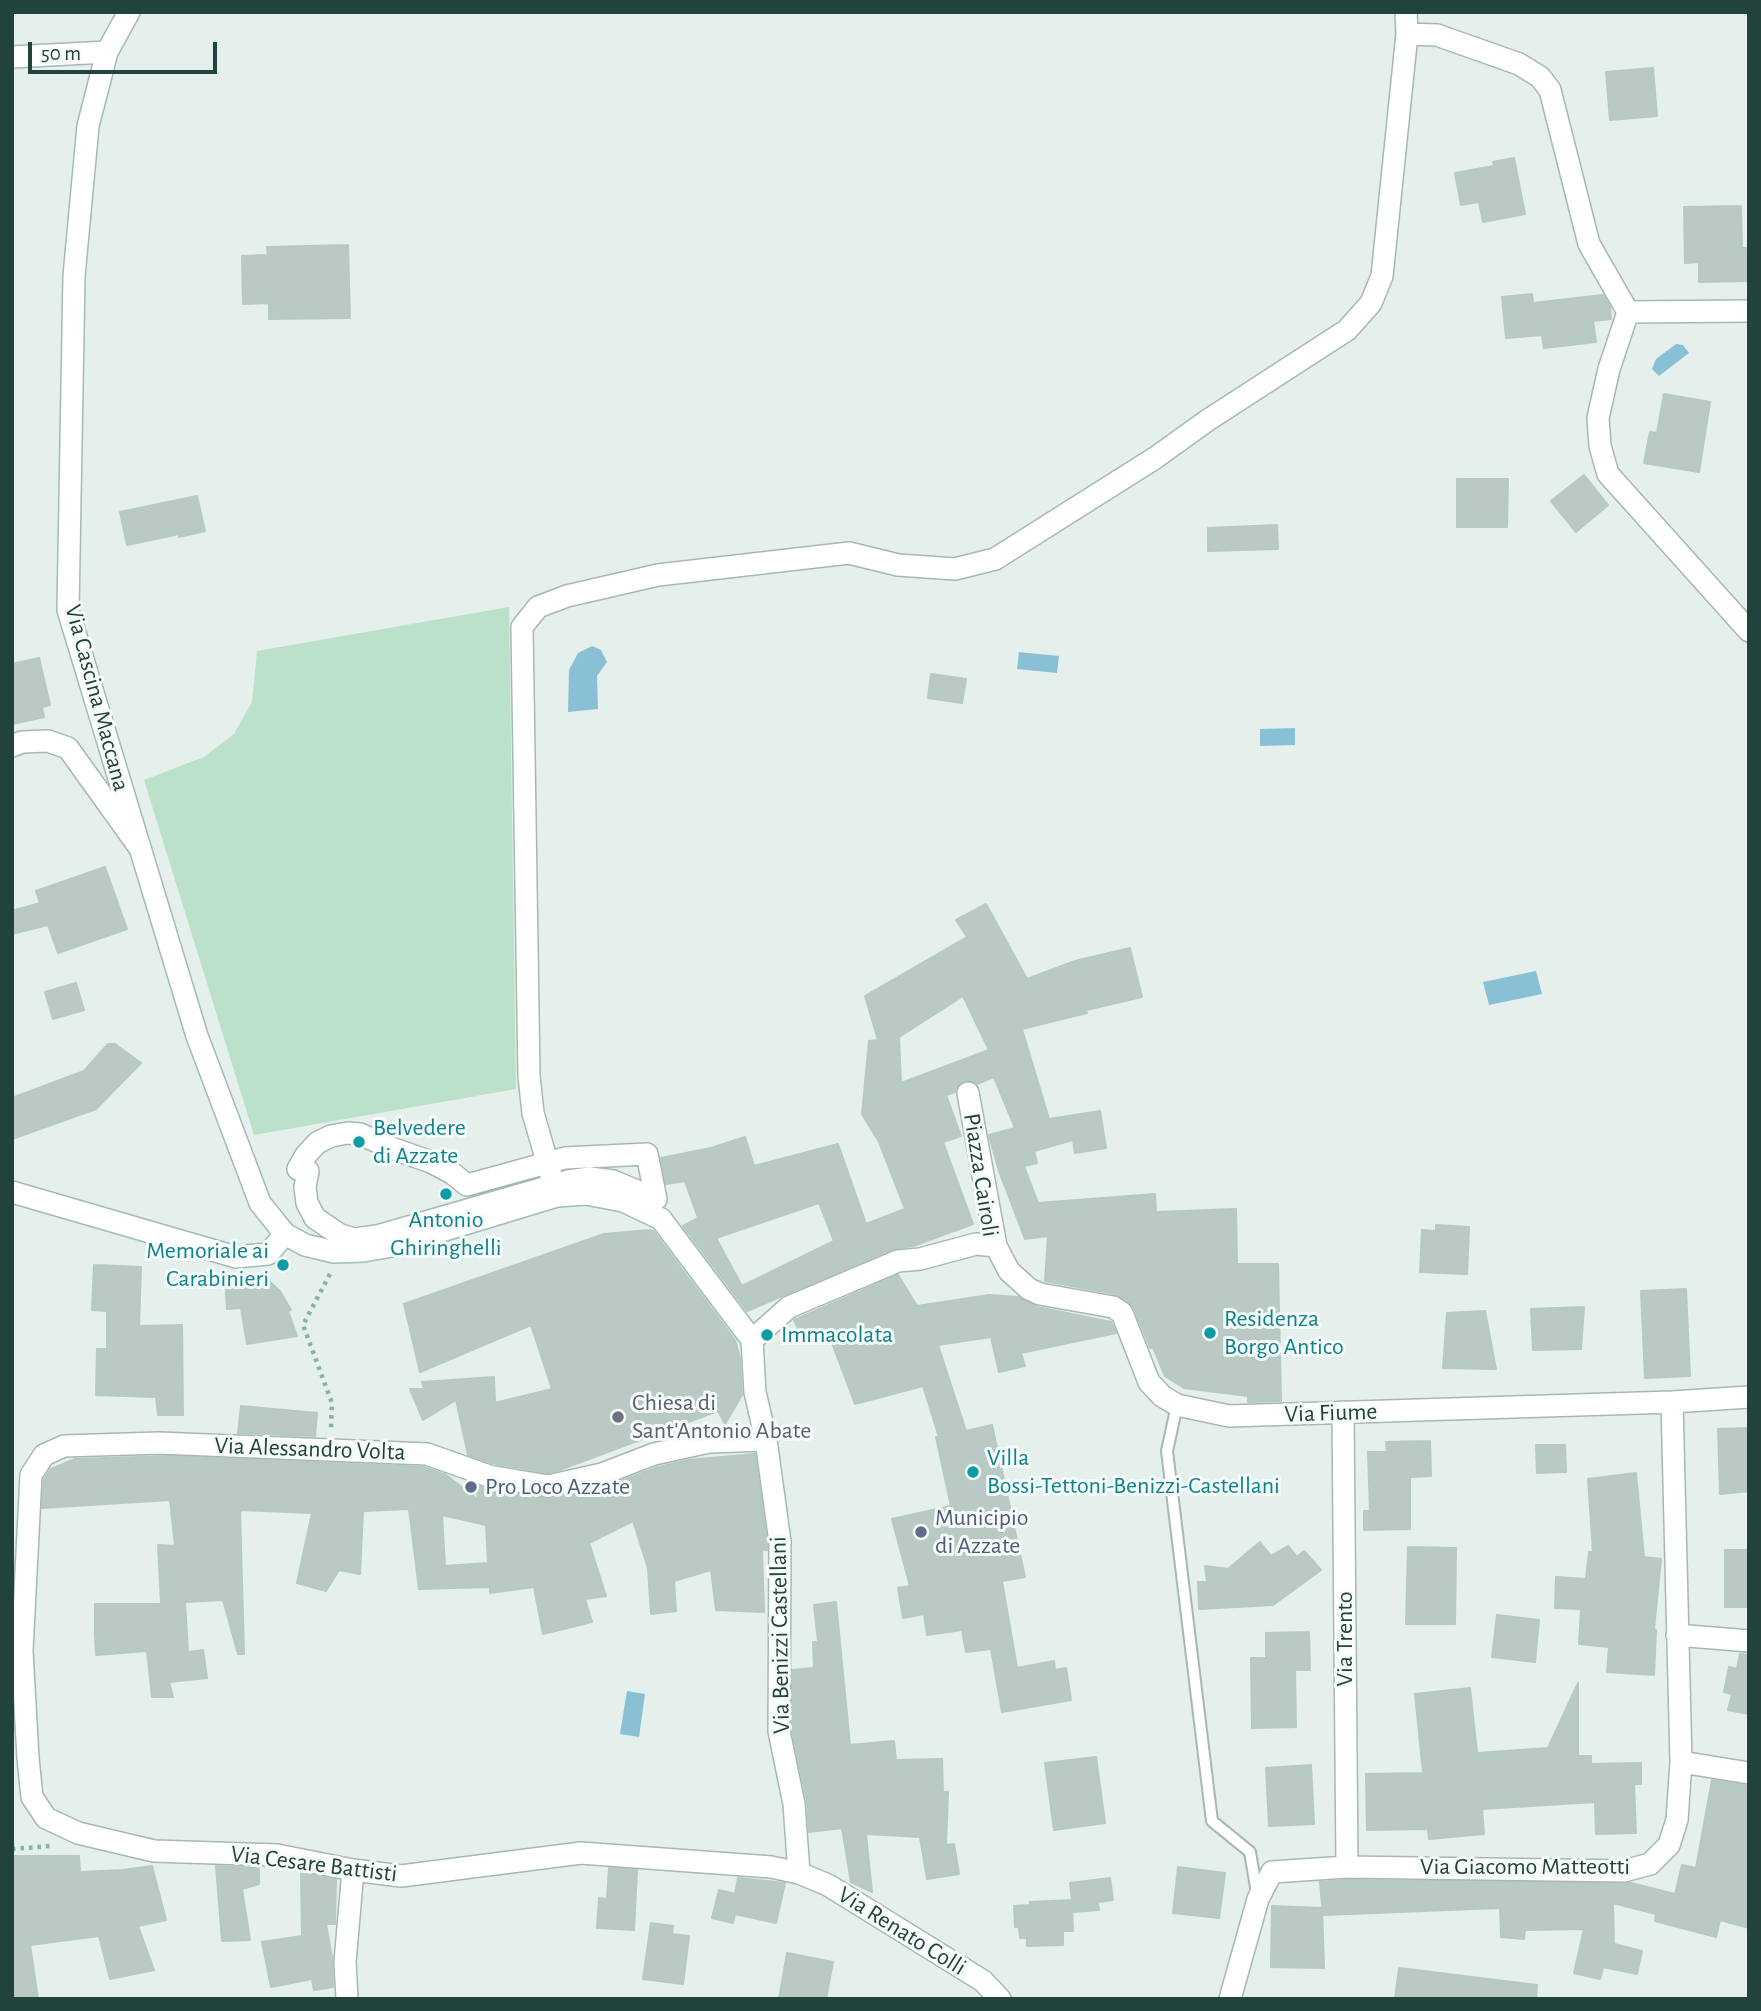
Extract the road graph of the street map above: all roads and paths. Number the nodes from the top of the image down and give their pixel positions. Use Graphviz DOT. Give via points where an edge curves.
graph roads {
  1 [pos="129,12"];
  2 [pos="1406,12"];
  3 [pos="1407,34"];
  4 [pos="107,52"];
  5 [pos="12,57"];
  6 [pos="1749,311"];
  7 [pos="1628,312"];
  8 [pos="1749,631"];
  9 [pos="12,746"];
  10 [pos="140,849"];
  11 [pos="968,1093"];
  12 [pos="548,1163"];
  13 [pos="555,1191"];
  14 [pos="12,1192"];
  15 [pos="285,1234"];
  16 [pos="996,1246"];
  17 [pos="342,1251"];
  18 [pos="752,1340"];
  19 [pos="1749,1396"];
  20 [pos="1672,1402"];
  21 [pos="332,1403"];
  22 [pos="1177,1405"];
  23 [pos="1343,1412"];
  24 [pos="766,1440"];
  25 [pos="1677,1635"];
  26 [pos="1749,1641"];
  27 [pos="17,1653"];
  28 [pos="1681,1762"];
  29 [pos="1749,1773"];
  30 [pos="22,1801"];
  31 [pos="1347,1867"];
  32 [pos="354,1870"];
  33 [pos="799,1873"];
  34 [pos="1258,1899"];
  35 [pos="347,1999"];
  36 [pos="1000,1999"];
  37 [pos="1230,1999"];
  1 -- 4 [label="street, Via Cascina Maccana"];
  2 -- 3 [label="street"];
  3 -- 7 [label="street" via="1437,35 1519,64 1540,77 1550,90 1589,244"];
  3 -- 12 [label="street" via="1382,276 1371,303 1347,330 995,559 955,569 898,565 849,553 658,575 538,607 522,627 529,1076 533,1113"];
  4 -- 5 [label="street"];
  4 -- 10 [label="street, Via Cascina Maccana" via="88,126 74,276 68,610"];
  6 -- 7 [label="street"];
  7 -- 8 [label="street" via="1598,418 1608,474"];
  9 -- 10 [label="street" via="48,741 68,748"];
  10 -- 15 [label="street, Via Cascina Maccana" via="197,1036 260,1203"];
  11 -- 16 [label="street, Piazza Cairoli"];
  12 -- 13 [label="street"];
  12 -- 13 [label="street" via="594,1155 647,1154 656,1199 614,1181 590,1178"];
  12 -- 13 [label="street" via="467,1185 431,1162 348,1133 317,1143 298,1169 308,1171 307,1203 315,1218 328,1229 355,1239"];
  13 -- 17 [label="street" via="391,1246"];
  13 -- 18 [label="street" via="623,1201 661,1219"];
  14 -- 15 [label="street" via="236,1257 268,1254"];
  15 -- 17 [label="street" via="305,1245"];
  16 -- 18 [label="street, Piazza Cairoli" via="976,1244 898,1261 789,1307"];
  16 -- 22 [label="street, Via Fiume" via="1009,1271 1029,1289 1122,1313 1149,1382"];
  17 -- 21 [label="path" via="303,1325"];
  18 -- 24 [label="street, Via Benizzi Castellani" via="755,1392"];
  19 -- 20 [label="street, Via Fiume"];
  20 -- 23 [label="street, Via Fiume"];
  20 -- 25 [label="street, Via Giacomo Matteotti"];
  22 -- 23 [label="street, Via Fiume" via="1229,1416"];
  22 -- 34 [label="lane" via="1167,1451 1212,1821 1250,1852"];
  23 -- 31 [label="street, Via Trento"];
  24 -- 27 [label="street, Via Alessandro Volta" via="709,1442 548,1486 489,1476 427,1454 159,1443 64,1446 44,1455 31,1475"];
  24 -- 33 [label="street, Via Benizzi Castellani" via="780,1542 779,1731 794,1804"];
  25 -- 26 [label="street"];
  25 -- 28 [label="street, Via Giacomo Matteotti"];
  27 -- 30 [label="street, Via Cesare Battisti"];
  28 -- 29 [label="street"];
  28 -- 31 [label="street, Via Giacomo Matteotti" via="1677,1820 1669,1845 1650,1864 1624,1871"];
  30 -- 32 [label="street, Via Cesare Battisti" via="78,1833 154,1852 276,1855"];
  31 -- 34 [label="street, Via Giacomo Matteotti" via="1272,1872"];
  32 -- 33 [label="street, Via Cesare Battisti" via="401,1876 580,1853"];
  32 -- 35 [label="street" via="345,1962"];
  33 -- 36 [label="street, Via Renato Colli" via="828,1885 983,1981"];
  34 -- 37 [label="street, Via Giacomo Matteotti"];
}
